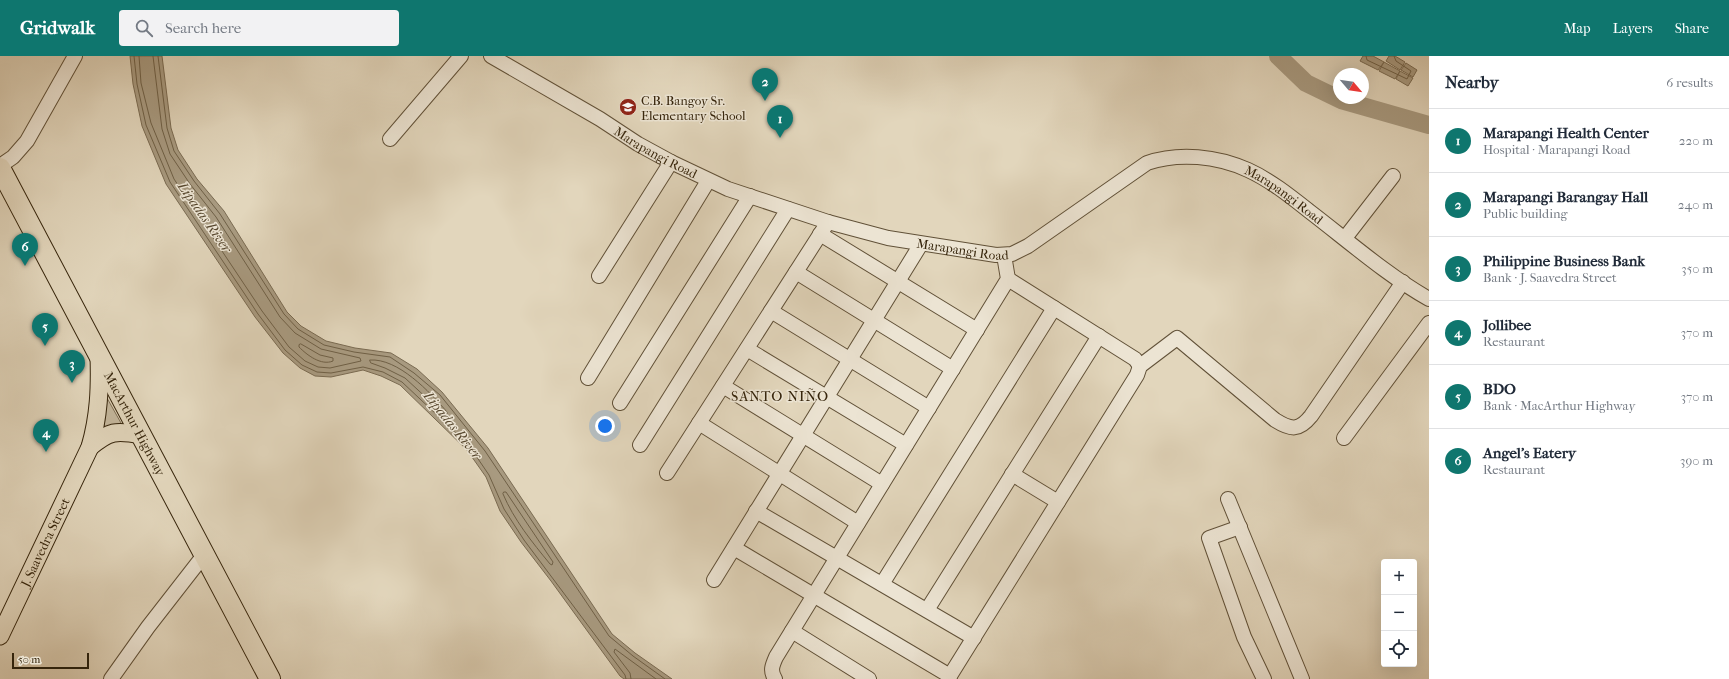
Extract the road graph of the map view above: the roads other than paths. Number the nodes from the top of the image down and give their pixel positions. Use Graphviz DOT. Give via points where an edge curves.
graph roads {
  1 [pos="75,56"];
  2 [pos="461,56"];
  3 [pos="491,56"];
  4 [pos="390,139"];
  5 [pos="671,162"];
  6 [pos="0,167"];
  7 [pos="1393,176"];
  8 [pos="708,181"];
  9 [pos="750,196"];
  10 [pos="788,209"];
  11 [pos="828,222"];
  12 [pos="820,234"];
  13 [pos="1345,238"];
  14 [pos="921,244"];
  15 [pos="1004,255"];
  16 [pos="796,272"];
  17 [pos="599,276"];
  18 [pos="1008,279"];
  19 [pos="898,282"];
  20 [pos="1403,282"];
  21 [pos="1429,300"];
  22 [pos="1054,308"];
  23 [pos="771,311"];
  24 [pos="874,320"];
  25 [pos="1429,323"];
  26 [pos="977,330"];
  27 [pos="1099,336"];
  28 [pos="747,349"];
  29 [pos="99,356"];
  30 [pos="850,359"];
  31 [pos="1140,366"];
  32 [pos="953,369"];
  33 [pos="588,378"];
  34 [pos="723,386"];
  35 [pos="826,397"];
  36 [pos="620,402"];
  37 [pos="929,408"];
  38 [pos="699,423"];
  39 [pos="141,435"];
  40 [pos="802,435"];
  41 [pos="1344,438"];
  42 [pos="640,445"];
  43 [pos="906,445"];
  44 [pos="90,447"];
  45 [pos="668,473"];
  46 [pos="779,473"];
  47 [pos="1012,474"];
  48 [pos="882,484"];
  49 [pos="1228,499"];
  50 [pos="1058,502"];
  51 [pos="756,511"];
  52 [pos="858,523"];
  53 [pos="1240,527"];
  54 [pos="734,548"];
  55 [pos="204,555"];
  56 [pos="837,558"];
  57 [pos="714,580"];
  58 [pos="882,584"];
  59 [pos="814,595"];
  60 [pos="926,610"];
  61 [pos="792,631"];
  62 [pos="0,636"];
  63 [pos="974,638"];
  64 [pos="949,678"];
  65 [pos="111,679"];
  66 [pos="270,679"];
  67 [pos="775,679"];
  68 [pos="869,679"];
  69 [pos="1264,679"];
  70 [pos="1302,679"];
  1 -- 6 [label="street" via="27,141"];
  2 -- 4 [label="street"];
  3 -- 5 [label="street, Marapangi Road"];
  5 -- 8 [label="street, Marapangi Road"];
  5 -- 17 [label="street"];
  6 -- 29 [label="highway, MacArthur Highway"];
  7 -- 13 [label="street"];
  8 -- 9 [label="street, Marapangi Road"];
  8 -- 33 [label="street"];
  9 -- 10 [label="street, Marapangi Road"];
  9 -- 36 [label="street"];
  10 -- 11 [label="street, Marapangi Road"];
  10 -- 42 [label="street"];
  11 -- 12 [label="street"];
  11 -- 14 [label="street, Marapangi Road"];
  12 -- 16 [label="street"];
  12 -- 19 [label="street"];
  13 -- 15 [label="street, Marapangi Road" via="1283,191 1248,170 1222,161 1179,156 1148,163 1028,246"];
  13 -- 20 [label="street, Marapangi Road"];
  14 -- 15 [label="street, Marapangi Road"];
  14 -- 19 [label="street"];
  15 -- 18 [label="street"];
  16 -- 23 [label="street"];
  16 -- 24 [label="street"];
  18 -- 22 [label="street"];
  18 -- 26 [label="street"];
  19 -- 24 [label="street"];
  19 -- 26 [label="street"];
  20 -- 21 [label="street, Marapangi Road"];
  20 -- 31 [label="street" via="1311,416 1304,425 1298,427 1286,426 1275,420 1177,338"];
  22 -- 27 [label="street"];
  22 -- 58 [label="street"];
  23 -- 28 [label="street"];
  23 -- 30 [label="street"];
  24 -- 30 [label="street"];
  24 -- 32 [label="street"];
  25 -- 41 [label="street"];
  26 -- 32 [label="street"];
  27 -- 31 [label="street" via="1135,359"];
  27 -- 47 [label="street"];
  28 -- 34 [label="street"];
  28 -- 35 [label="street"];
  29 -- 39 [label="highway, MacArthur Highway"];
  29 -- 44 [label="main road, J. Saavedra Street" via="100,402"];
  30 -- 35 [label="street"];
  30 -- 37 [label="street"];
  31 -- 50 [label="street" via="1137,375"];
  32 -- 37 [label="street"];
  34 -- 38 [label="street"];
  34 -- 40 [label="street"];
  35 -- 40 [label="street"];
  35 -- 43 [label="street"];
  37 -- 43 [label="street"];
  38 -- 45 [label="street"];
  38 -- 46 [label="street"];
  39 -- 44 [label="main road, J. Saavedra Street" via="110,433"];
  39 -- 55 [label="highway, MacArthur Highway"];
  40 -- 46 [label="street"];
  40 -- 48 [label="street"];
  43 -- 48 [label="street"];
  44 -- 62 [label="main road, J. Saavedra Street"];
  46 -- 51 [label="street"];
  46 -- 52 [label="street"];
  47 -- 50 [label="street"];
  47 -- 60 [label="street"];
  48 -- 52 [label="street"];
  49 -- 53 [label="street"];
  50 -- 63 [label="street"];
  51 -- 54 [label="street"];
  51 -- 56 [label="street"];
  52 -- 56 [label="street"];
  53 -- 69 [label="street" via="1209,538 1244,637"];
  53 -- 70 [label="street"];
  54 -- 57 [label="street"];
  54 -- 59 [label="street"];
  55 -- 65 [label="street"];
  55 -- 66 [label="highway, MacArthur Highway"];
  56 -- 58 [label="street"];
  56 -- 59 [label="street"];
  58 -- 60 [label="street"];
  59 -- 61 [label="street"];
  59 -- 64 [label="street"];
  60 -- 63 [label="street"];
  61 -- 67 [label="street" via="772,665"];
  61 -- 68 [label="street"];
  63 -- 64 [label="street"];
}
